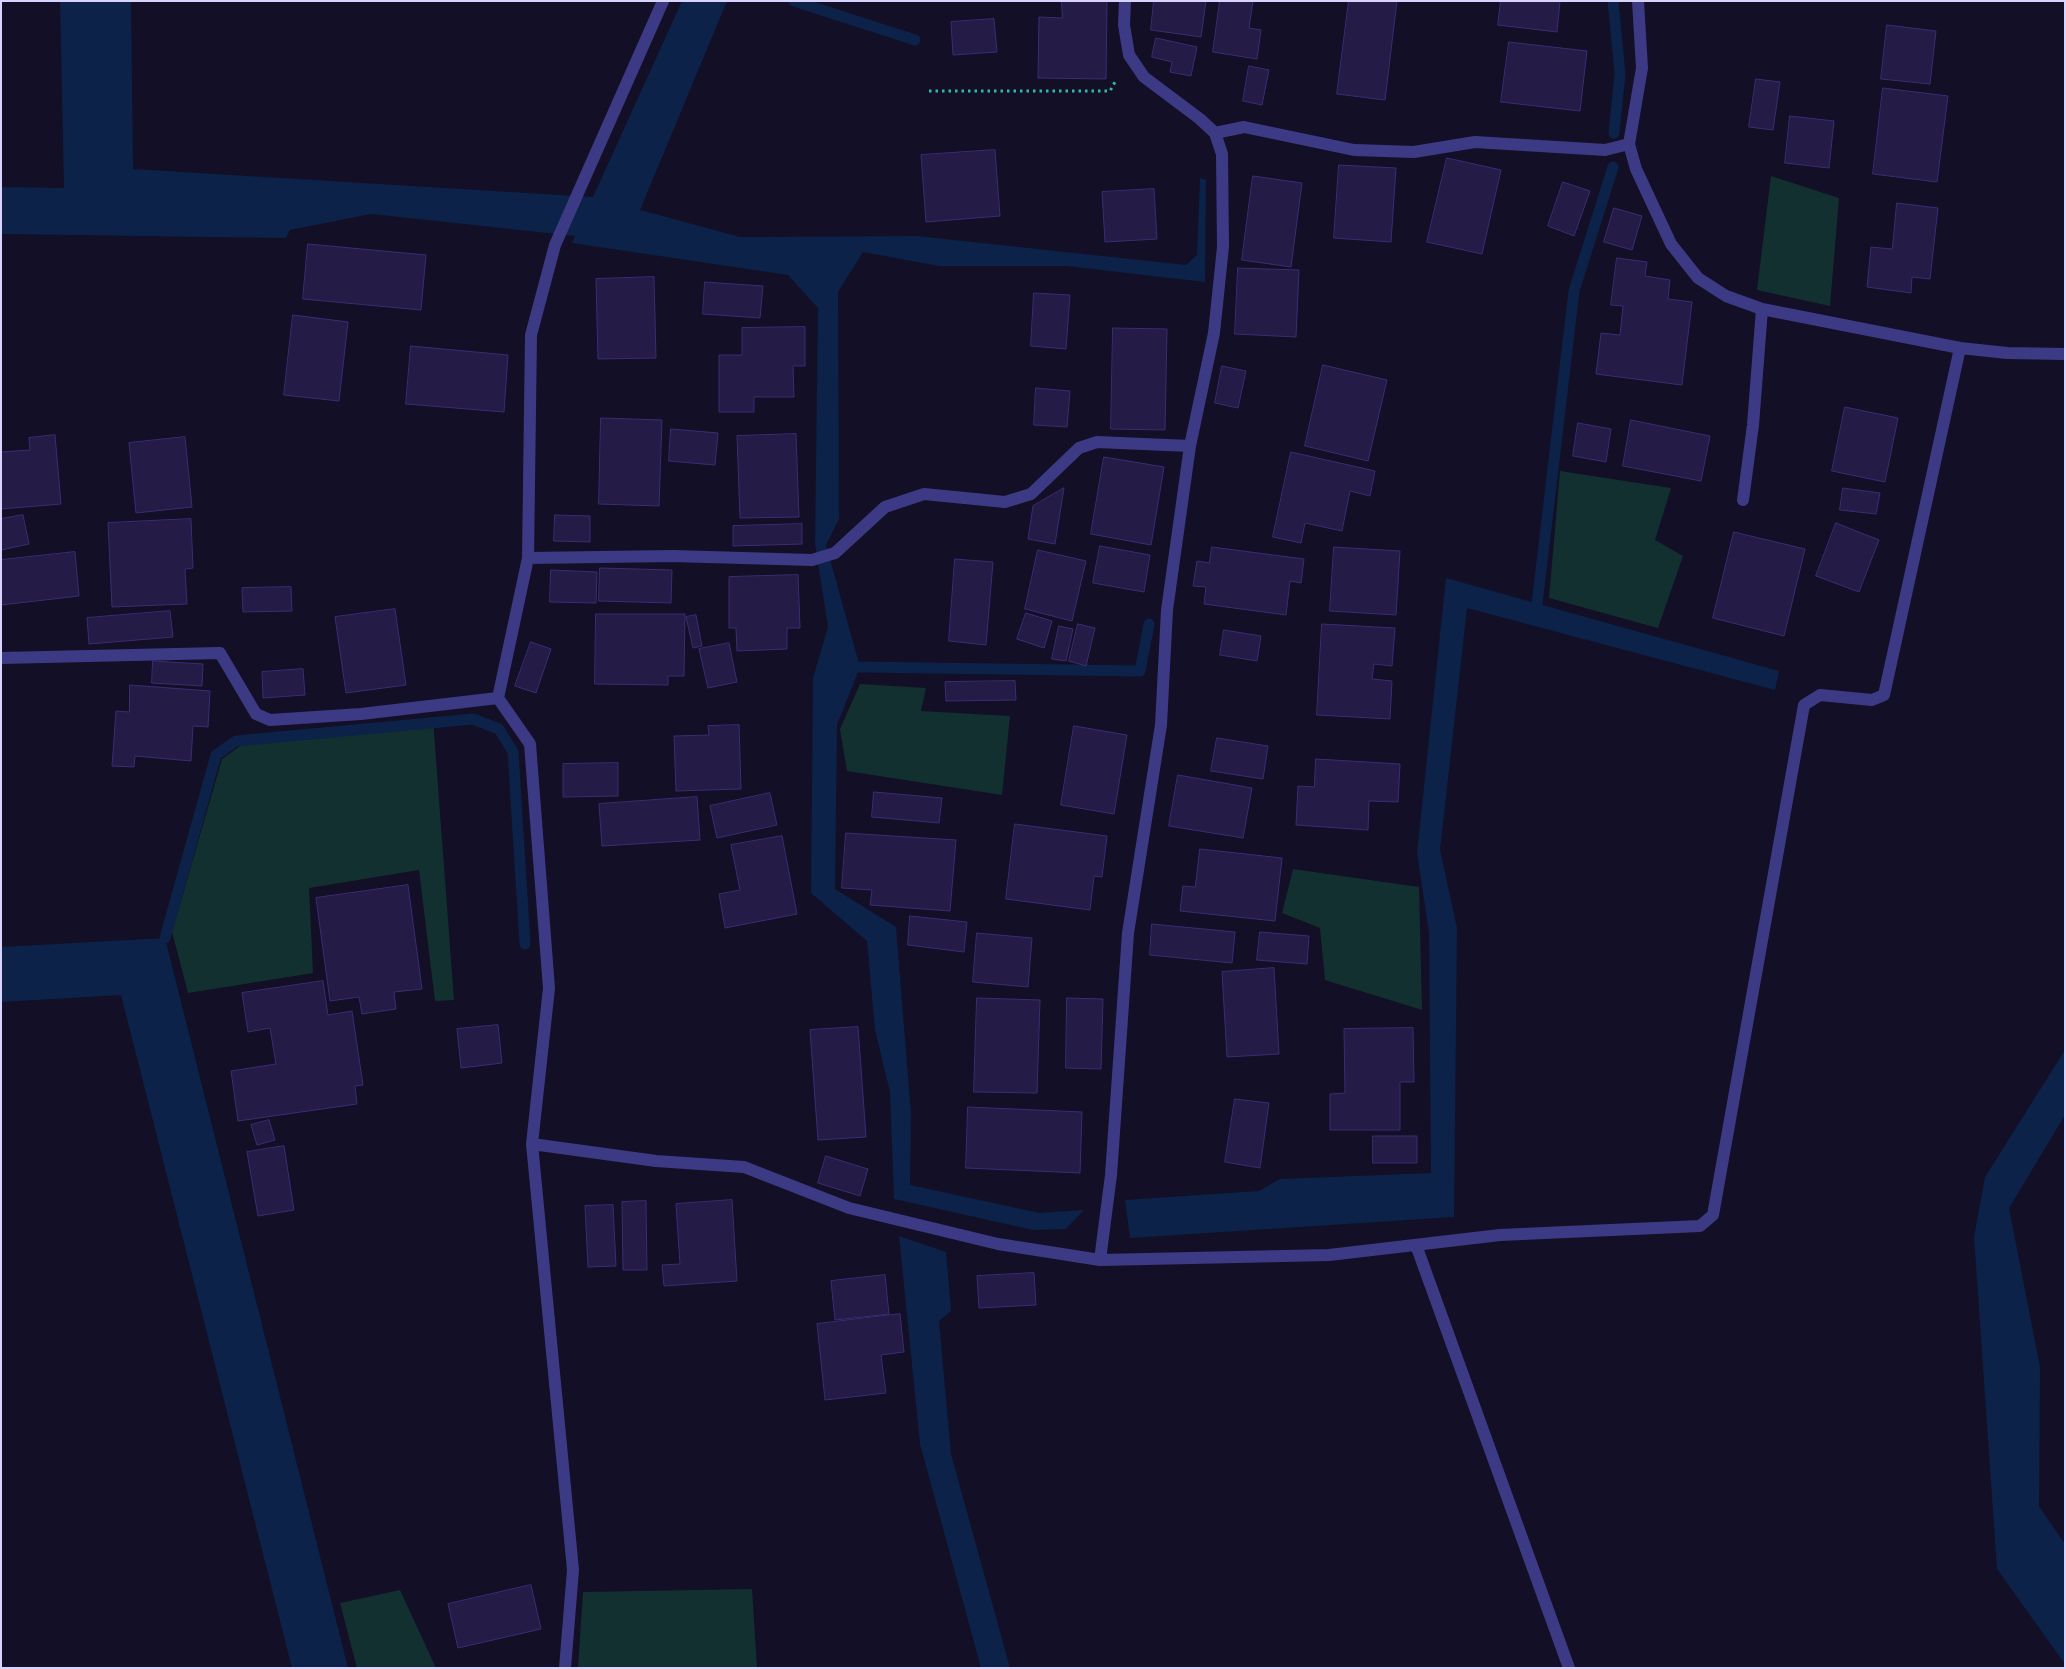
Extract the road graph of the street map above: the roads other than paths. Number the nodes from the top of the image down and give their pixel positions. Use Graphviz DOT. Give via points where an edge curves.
graph roads {
  1 [pos="664,1"];
  2 [pos="1125,1"];
  3 [pos="1638,1"];
  4 [pos="1215,133"];
  5 [pos="1629,144"];
  6 [pos="1762,309"];
  7 [pos="1960,348"];
  8 [pos="2065,354"];
  9 [pos="1190,446"];
  10 [pos="1744,500"];
  11 [pos="528,558"];
  12 [pos="1,658"];
  13 [pos="498,698"];
  14 [pos="532,1144"];
  15 [pos="1416,1245"];
  16 [pos="1100,1260"];
  17 [pos="565,1668"];
  18 [pos="1569,1668"];
  1 -- 11 [label="street" via="554,245 532,335"];
  2 -- 4 [label="street" via="1124,25 1129,55 1144,77"];
  3 -- 5 [label="street" via="1642,68"];
  4 -- 5 [label="street" via="1244,127 1354,150 1414,152 1475,142 1605,150"];
  4 -- 9 [label="street" via="1222,154 1223,247 1214,333"];
  5 -- 6 [label="street" via="1636,169 1671,244 1698,278 1726,296"];
  6 -- 7 [label="street"];
  6 -- 10 [label="street"];
  7 -- 8 [label="street"];
  7 -- 15 [label="street" via="1884,695 1872,700 1820,695 1804,705 1713,1215 1700,1226 1500,1235"];
  9 -- 11 [label="street" via="1097,442 1079,448 1030,494 1005,502 924,494 885,508 835,553 812,560 673,556"];
  9 -- 16 [label="street" via="1167,610 1161,725 1128,933 1111,1175"];
  11 -- 13 [label="street"];
  12 -- 13 [label="street" via="220,653 256,714 270,720 361,714"];
  13 -- 14 [label="street" via="530,744 548,988"];
  14 -- 16 [label="street" via="656,1161 744,1167 849,1208 998,1244"];
  14 -- 17 [label="street" via="573,1570"];
  15 -- 16 [label="street" via="1330,1255"];
  15 -- 18 [label="street"];
}
